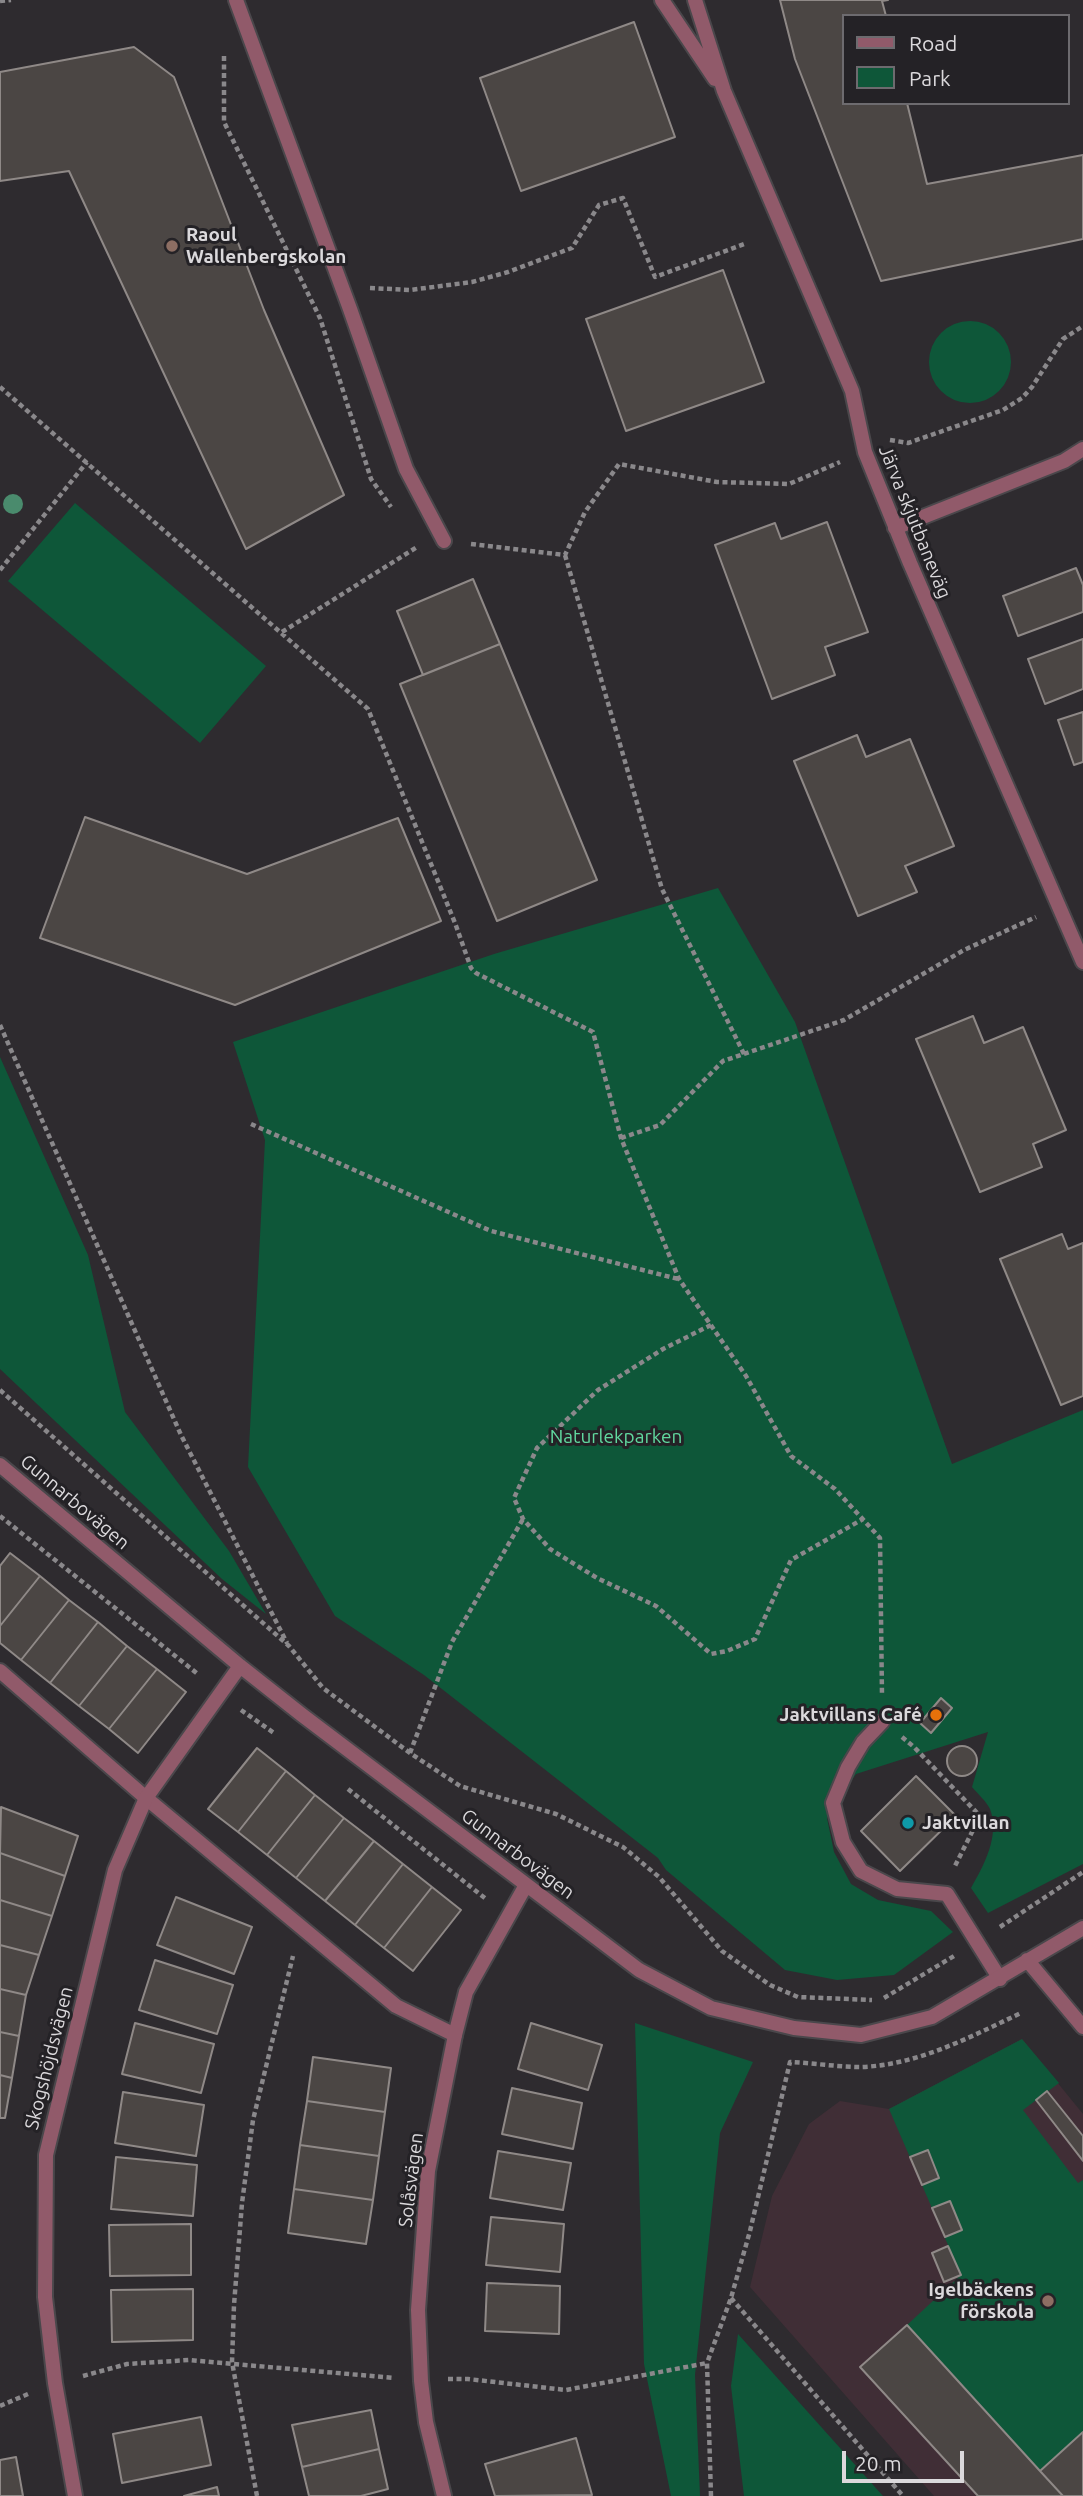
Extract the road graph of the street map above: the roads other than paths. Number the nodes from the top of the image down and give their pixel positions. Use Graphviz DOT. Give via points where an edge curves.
graph roads {
  1 [pos="236,0"];
  2 [pos="662,0"];
  3 [pos="695,0"];
  4 [pos="724,91"];
  5 [pos="1083,449"];
  6 [pos="895,528"];
  7 [pos="444,541"];
  8 [pos="1083,962"];
  9 [pos="0,1465"];
  10 [pos="240,1667"];
  11 [pos="0,1671"];
  12 [pos="882,1721"];
  13 [pos="146,1798"];
  14 [pos="526,1885"];
  15 [pos="1083,1928"];
  16 [pos="1027,1960"];
  17 [pos="1000,1979"];
  18 [pos="1083,2027"];
  19 [pos="455,2035"];
  20 [pos="75,2496"];
  21 [pos="444,2496"];
  1 -- 7 [label="street" via="406,469"];
  2 -- 4 [label="street, Järva skjutbaneväg"];
  3 -- 4 [label="street, Järva skjutbaneväg"];
  4 -- 6 [label="street, Järva skjutbaneväg" via="852,391 865,452"];
  5 -- 6 [label="street" via="1064,461"];
  6 -- 8 [label="street, Järva skjutbaneväg"];
  9 -- 10 [label="street, Gunnarbovägen"];
  10 -- 13 [label="street, Skogshöjdsvägen"];
  10 -- 14 [label="street, Gunnarbovägen"];
  11 -- 13 [label="street"];
  12 -- 17 [label="street" via="863,1741 833,1803 843,1842 861,1871 897,1889 947,1894"];
  13 -- 19 [label="street" via="396,2006"];
  13 -- 20 [label="street, Skogshöjdsvägen" via="115,1870 46,2155 45,2297"];
  14 -- 17 [label="street, Gunnarbovägen" via="639,1970 712,2008 794,2028 860,2035 932,2017"];
  14 -- 19 [label="street, Solåsvägen" via="466,1992"];
  15 -- 16 [label="street, Gunnarbovägen"];
  16 -- 17 [label="street, Gunnarbovägen"];
  16 -- 18 [label="street"];
  19 -- 21 [label="street, Solåsvägen" via="428,2171 418,2310 426,2422"];
}
